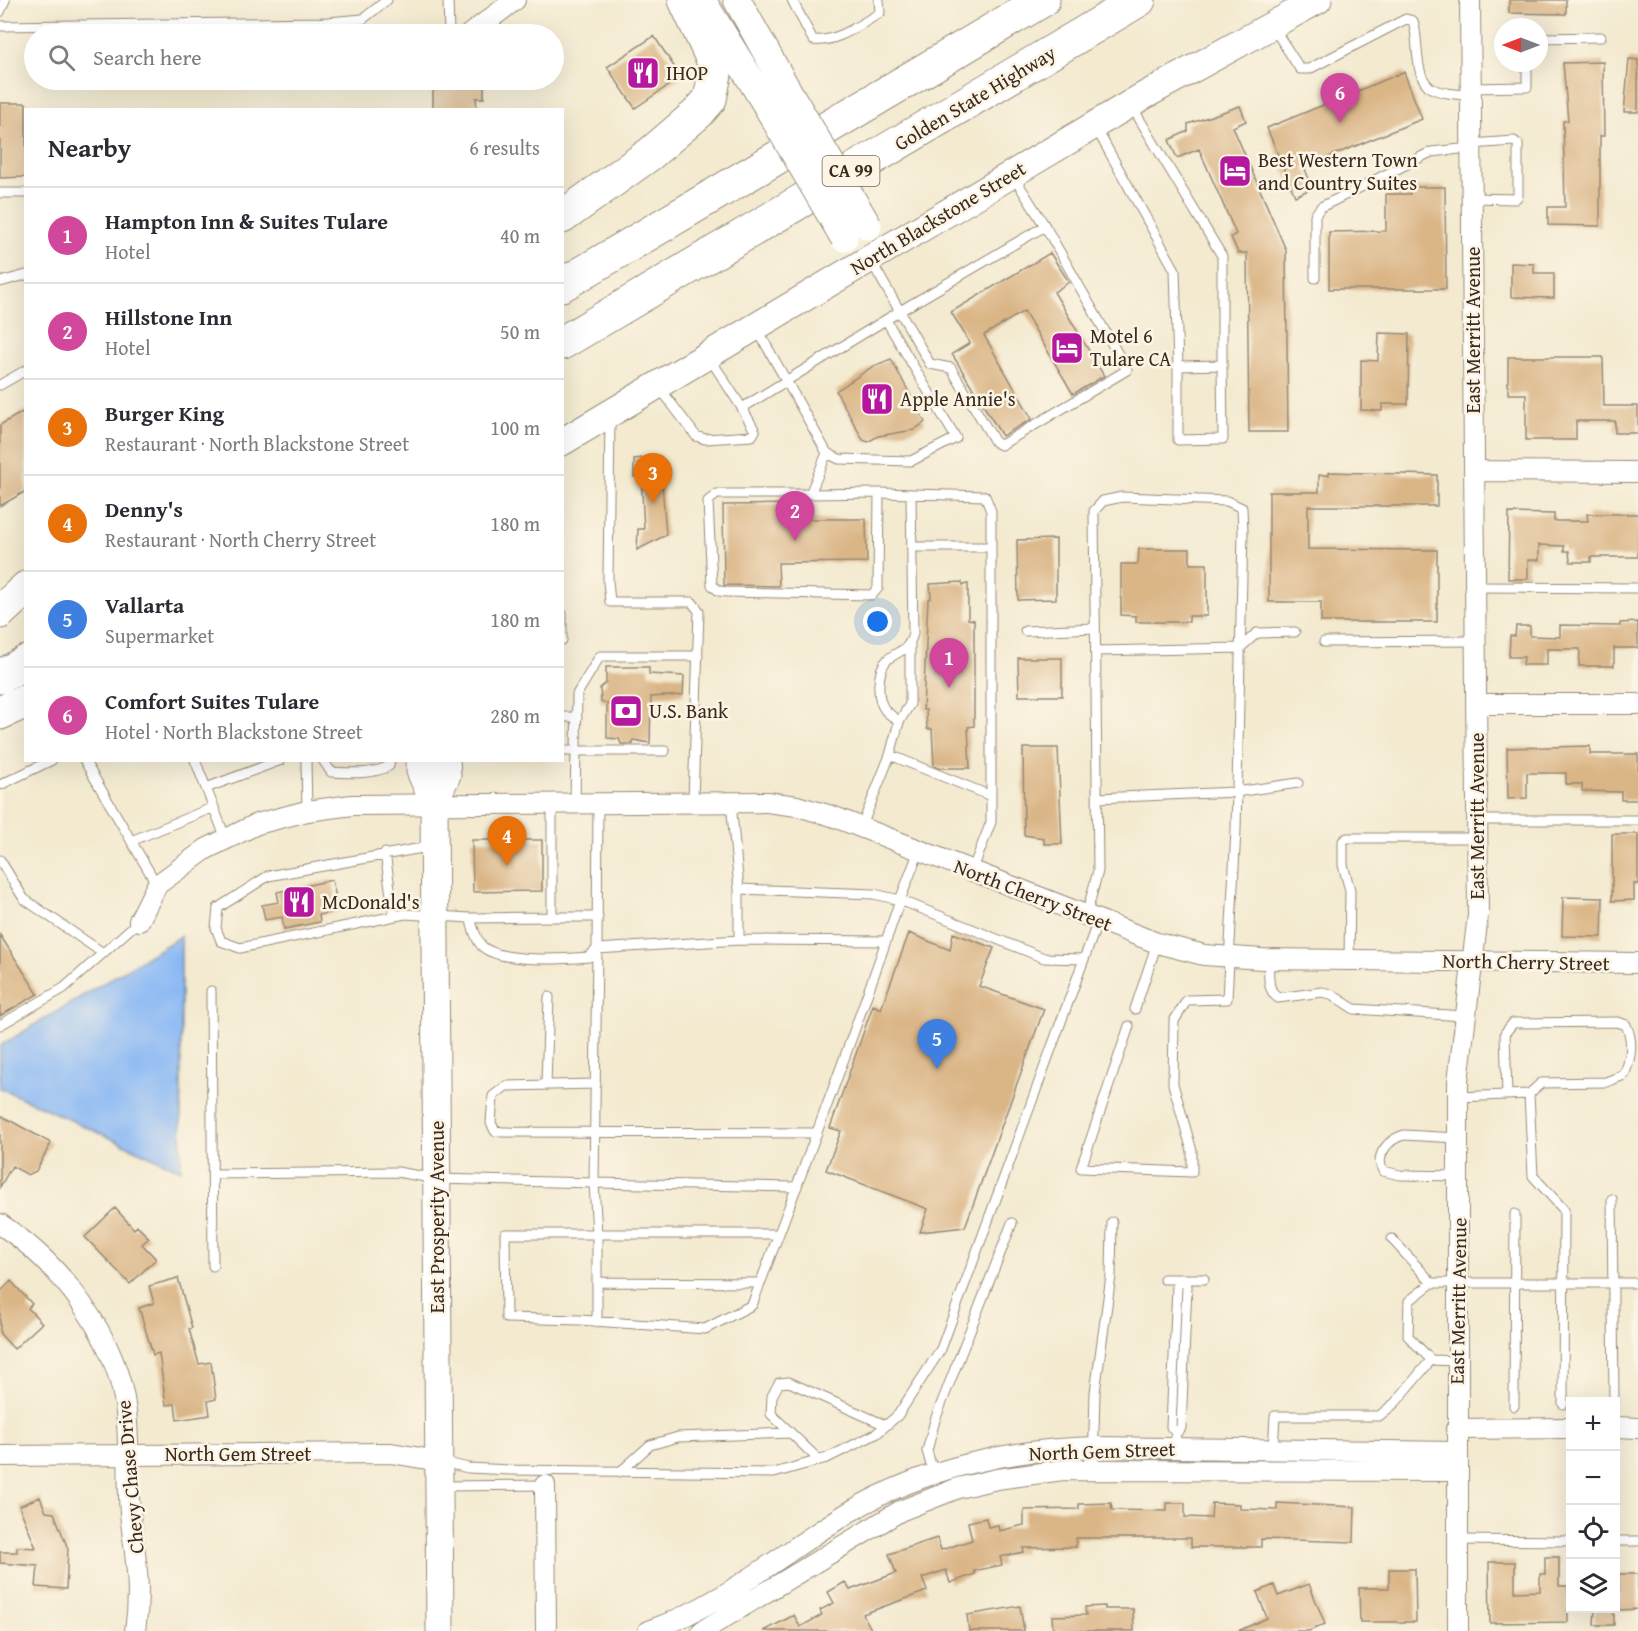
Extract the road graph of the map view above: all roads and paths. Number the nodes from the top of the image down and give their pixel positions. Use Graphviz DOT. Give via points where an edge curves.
graph roads {
  1 [pos="5,0"];
  2 [pos="387,0"];
  3 [pos="448,0"];
  4 [pos="515,0"];
  5 [pos="684,0"];
  6 [pos="702,0"];
  7 [pos="737,0"];
  8 [pos="879,0"];
  9 [pos="1043,0"];
  10 [pos="1139,0"];
  11 [pos="1318,0"];
  12 [pos="1470,0"];
  13 [pos="795,1"];
  14 [pos="0,12"];
  15 [pos="164,24"];
  16 [pos="448,24"];
  17 [pos="483,24"];
  18 [pos="1272,25"];
  19 [pos="0,26"];
  20 [pos="24,26"];
  21 [pos="1601,37"];
  22 [pos="1548,38"];
  23 [pos="1527,72"];
  24 [pos="1471,92"];
  25 [pos="776,97"];
  26 [pos="1131,104"];
  27 [pos="1095,126"];
  28 [pos="1471,146"];
  29 [pos="1013,174"];
  30 [pos="0,193"];
  31 [pos="24,193"];
  32 [pos="1472,198"];
  33 [pos="564,216"];
  34 [pos="1045,226"];
  35 [pos="870,259"];
  36 [pos="24,276"];
  37 [pos="1315,278"];
  38 [pos="0,282"];
  39 [pos="564,284"];
  40 [pos="900,311"];
  41 [pos="886,320"];
  42 [pos="756,327"];
  43 [pos="564,342"];
  44 [pos="708,355"];
  45 [pos="1222,365"];
  46 [pos="1178,366"];
  47 [pos="24,371"];
  48 [pos="787,381"];
  49 [pos="0,385"];
  50 [pos="658,385"];
  51 [pos="742,408"];
  52 [pos="610,414"];
  53 [pos="564,441"];
  54 [pos="827,453"];
  55 [pos="1474,471"];
  56 [pos="1638,472"];
  57 [pos="879,493"];
  58 [pos="810,494"];
  59 [pos="911,494"];
  60 [pos="912,547"];
  61 [pos="991,547"];
  62 [pos="1475,587"];
  63 [pos="1638,588"];
  64 [pos="24,590"];
  65 [pos="24,605"];
  66 [pos="0,612"];
  67 [pos="0,620"];
  68 [pos="1095,628"];
  69 [pos="1024,631"];
  70 [pos="1295,632"];
  71 [pos="1476,641"];
  72 [pos="1324,642"];
  73 [pos="910,645"];
  74 [pos="1240,648"];
  75 [pos="1096,651"];
  76 [pos="698,656"];
  77 [pos="24,663"];
  78 [pos="0,677"];
  79 [pos="24,701"];
  80 [pos="1477,704"];
  81 [pos="1638,704"];
  82 [pos="0,713"];
  83 [pos="564,717"];
  84 [pos="577,717"];
  85 [pos="899,722"];
  86 [pos="564,751"];
  87 [pos="576,751"];
  88 [pos="665,751"];
  89 [pos="890,755"];
  90 [pos="48,762"];
  91 [pos="85,762"];
  92 [pos="196,762"];
  93 [pos="275,762"];
  94 [pos="306,762"];
  95 [pos="324,762"];
  96 [pos="390,762"];
  97 [pos="420,762"];
  98 [pos="446,762"];
  99 [pos="1299,783"];
  100 [pos="0,785"];
  101 [pos="206,788"];
  102 [pos="1236,792"];
  103 [pos="991,796"];
  104 [pos="1097,798"];
  105 [pos="598,802"];
  106 [pos="693,802"];
  107 [pos="731,802"];
  108 [pos="434,803"];
  109 [pos="552,803"];
  110 [pos="575,803"];
  111 [pos="214,807"];
  112 [pos="307,811"];
  113 [pos="1638,820"];
  114 [pos="861,828"];
  115 [pos="1477,829"];
  116 [pos="226,839"];
  117 [pos="131,841"];
  118 [pos="434,846"];
  119 [pos="919,850"];
  120 [pos="385,853"];
  121 [pos="0,860"];
  122 [pos="972,871"];
  123 [pos="157,885"];
  124 [pos="739,889"];
  125 [pos="900,900"];
  126 [pos="394,916"];
  127 [pos="435,916"];
  128 [pos="552,917"];
  129 [pos="598,917"];
  130 [pos="470,918"];
  131 [pos="1092,918"];
  132 [pos="139,921"];
  133 [pos="739,940"];
  134 [pos="886,941"];
  135 [pos="1157,943"];
  136 [pos="597,949"];
  137 [pos="103,953"];
  138 [pos="1227,958"];
  139 [pos="1084,959"];
  140 [pos="1269,959"];
  141 [pos="1349,960"];
  142 [pos="1472,962"];
  143 [pos="1638,963"];
  144 [pos="211,991"];
  145 [pos="549,997"];
  146 [pos="1135,1008"];
  147 [pos="1464,1016"];
  148 [pos="0,1025"];
  149 [pos="1129,1026"];
  150 [pos="596,1083"];
  151 [pos="546,1085"];
  152 [pos="1529,1094"];
  153 [pos="1507,1095"];
  154 [pos="1458,1097"];
  155 [pos="817,1133"];
  156 [pos="595,1134"];
  157 [pos="1458,1138"];
  158 [pos="213,1174"];
  159 [pos="1459,1176"];
  160 [pos="437,1179"];
  161 [pos="594,1183"];
  162 [pos="797,1187"];
  163 [pos="1612,1199"];
  164 [pos="1515,1214"];
  165 [pos="1011,1222"];
  166 [pos="1112,1222"];
  167 [pos="0,1224"];
  168 [pos="597,1234"];
  169 [pos="779,1234"];
  170 [pos="1392,1239"];
  171 [pos="213,1266"];
  172 [pos="1164,1279"];
  173 [pos="1183,1279"];
  174 [pos="1204,1279"];
  175 [pos="597,1282"];
  176 [pos="1613,1282"];
  177 [pos="760,1283"];
  178 [pos="1432,1283"];
  179 [pos="1638,1283"];
  180 [pos="1459,1284"];
  181 [pos="1515,1284"];
  182 [pos="1564,1284"];
  183 [pos="597,1322"];
  184 [pos="1431,1360"];
  185 [pos="1458,1361"];
  186 [pos="1614,1397"];
  187 [pos="1563,1404"];
  188 [pos="1514,1406"];
  189 [pos="885,1425"];
  190 [pos="1566,1428"];
  191 [pos="1620,1428"];
  192 [pos="1638,1428"];
  193 [pos="1456,1429"];
  194 [pos="791,1432"];
  195 [pos="1176,1441"];
  196 [pos="1095,1447"];
  197 [pos="1273,1450"];
  198 [pos="128,1455"];
  199 [pos="0,1456"];
  200 [pos="819,1460"];
  201 [pos="1456,1462"];
  202 [pos="1094,1469"];
  203 [pos="620,1472"];
  204 [pos="439,1473"];
  205 [pos="934,1475"];
  206 [pos="544,1485"];
  207 [pos="1457,1540"];
  208 [pos="1566,1541"];
  209 [pos="1620,1541"];
  210 [pos="1638,1541"];
  211 [pos="135,1631"];
  212 [pos="440,1631"];
  213 [pos="546,1631"];
  214 [pos="648,1631"];
  215 [pos="702,1631"];
  216 [pos="1458,1631"];
  1 -- 14 [label="lane"];
  2 -- 15 [label="lane" via="363,19"];
  3 -- 16 [label="lane"];
  4 -- 17 [label="street"];
  5 -- 33 [label="highway" via="713,60 715,74 710,99 650,154"];
  6 -- 25 [label="main road"];
  7 -- 25 [label="main road"];
  8 -- 13 [label="lane" via="880,13 822,41 813,40"];
  9 -- 39 [label="highway, CA 99"];
  10 -- 43 [label="highway, Golden State Highway / CA 99"];
  11 -- 18 [label="main road, North Blackstone Street"];
  12 -- 24 [label="street, East Merritt Avenue"];
  18 -- 24 [label="lane" via="1300,69 1309,69 1398,23 1413,21 1425,82 1433,90"];
  18 -- 26 [label="main road, North Blackstone Street"];
  19 -- 20 [label="lane"];
  21 -- 22 [label="lane"];
  23 -- 24 [label="lane" via="1527,87"];
  24 -- 28 [label="street, East Merritt Avenue"];
  25 -- 35 [label="main road, bridge" via="844,238"];
  25 -- 35 [label="main road, bridge" via="868,226"];
  26 -- 27 [label="main road, North Blackstone Street"];
  26 -- 45 [label="lane" via="1222,256"];
  27 -- 29 [label="main road, North Blackstone Street"];
  27 -- 46 [label="lane" via="1175,270"];
  28 -- 32 [label="street, East Merritt Avenue"];
  28 -- 32 [label="lane" via="1514,141 1518,144 1515,199"];
  28 -- 37 [label="lane" via="1431,152 1321,207 1315,215"];
  29 -- 34 [label="lane"];
  29 -- 35 [label="main road, North Blackstone Street"];
  30 -- 31 [label="lane"];
  32 -- 55 [label="street, East Merritt Avenue"];
  34 -- 40 [label="lane"];
  34 -- 40 [label="lane" via="1126,372 999,445 951,368 930,364"];
  35 -- 40 [label="lane"];
  35 -- 42 [label="main road, North Blackstone Street"];
  36 -- 38 [label="lane"];
  40 -- 41 [label="lane"];
  41 -- 48 [label="lane"];
  41 -- 54 [label="lane" via="956,438 911,461 839,459"];
  42 -- 44 [label="main road, North Blackstone Street"];
  42 -- 48 [label="lane"];
  44 -- 50 [label="main road, North Blackstone Street"];
  44 -- 51 [label="lane"];
  45 -- 46 [label="lane"];
  45 -- 46 [label="lane" via="1223,439 1178,440"];
  47 -- 49 [label="lane"];
  48 -- 51 [label="lane"];
  48 -- 54 [label="lane"];
  50 -- 51 [label="lane" via="696,436 705,439 752,436 755,431"];
  50 -- 52 [label="main road, North Blackstone Street"];
  52 -- 53 [label="main road, North Blackstone Street"];
  52 -- 76 [label="lane" via="610,602 692,602 699,610"];
  54 -- 58 [label="lane"];
  55 -- 56 [label="street"];
  55 -- 62 [label="street, East Merritt Avenue"];
  57 -- 58 [label="lane"];
  57 -- 58 [label="lane" via="878,588 872,595 727,592 712,585 708,501 712,496"];
  57 -- 59 [label="lane"];
  59 -- 60 [label="lane"];
  59 -- 61 [label="lane" via="985,496 991,511"];
  60 -- 61 [label="lane"];
  60 -- 73 [label="lane"];
  61 -- 103 [label="lane"];
  62 -- 63 [label="lane"];
  62 -- 71 [label="street, East Merritt Avenue"];
  64 -- 66 [label="highway"];
  65 -- 67 [label="highway"];
  68 -- 69 [label="lane"];
  68 -- 74 [label="lane" via="1094,511 1103,501 1122,497 1227,501 1242,508"];
  68 -- 75 [label="lane"];
  70 -- 74 [label="lane" via="1257,633"];
  71 -- 72 [label="lane"];
  71 -- 80 [label="street, East Merritt Avenue"];
  73 -- 85 [label="lane" via="910,704"];
  73 -- 85 [label="lane" via="888,659 879,687 885,709"];
  74 -- 75 [label="lane"];
  74 -- 102 [label="lane"];
  75 -- 104 [label="lane"];
  76 -- 84 [label="lane" via="600,656 577,694"];
  76 -- 106 [label="lane"];
  77 -- 78 [label="highway"];
  79 -- 82 [label="highway"];
  80 -- 81 [label="street"];
  80 -- 115 [label="street, East Merritt Avenue"];
  83 -- 84 [label="lane"];
  84 -- 87 [label="lane"];
  85 -- 89 [label="lane"];
  86 -- 87 [label="lane"];
  87 -- 88 [label="lane"];
  87 -- 110 [label="lane"];
  89 -- 103 [label="lane"];
  89 -- 114 [label="lane"];
  90 -- 100 [label="lane"];
  91 -- 117 [label="lane"];
  92 -- 101 [label="lane"];
  93 -- 101 [label="lane"];
  94 -- 112 [label="lane"];
  95 -- 96 [label="lane" via="331,772 381,770"];
  97 -- 108 [label="main road, East Prosperity Avenue"];
  98 -- 108 [label="main road, East Prosperity Avenue" via="447,775"];
  99 -- 102 [label="lane"];
  101 -- 111 [label="lane"];
  102 -- 104 [label="lane"];
  102 -- 138 [label="lane"];
  103 -- 122 [label="lane" via="991,822"];
  104 -- 131 [label="lane" via="1098,871"];
  105 -- 106 [label="street, North Cherry Street"];
  105 -- 110 [label="street, North Cherry Street"];
  105 -- 129 [label="lane"];
  106 -- 107 [label="street, North Cherry Street"];
  107 -- 114 [label="street, North Cherry Street" via="797,806"];
  107 -- 124 [label="lane"];
  108 -- 109 [label="street, North Cherry Street"];
  108 -- 112 [label="street, North Cherry Street" via="352,805"];
  108 -- 118 [label="main road, East Prosperity Avenue"];
  109 -- 110 [label="street, North Cherry Street"];
  109 -- 128 [label="lane"];
  111 -- 116 [label="lane"];
  111 -- 117 [label="lane"];
  112 -- 116 [label="street, North Cherry Street" via="257,824"];
  113 -- 115 [label="lane"];
  114 -- 119 [label="street, North Cherry Street"];
  115 -- 141 [label="lane" via="1343,841 1343,865 1350,890"];
  115 -- 142 [label="street, East Merritt Avenue" via="1478,915"];
  116 -- 123 [label="street, North Cherry Street"];
  117 -- 123 [label="lane"];
  118 -- 120 [label="lane"];
  118 -- 127 [label="main road, East Prosperity Avenue"];
  119 -- 122 [label="street, North Cherry Street"];
  119 -- 125 [label="lane"];
  120 -- 126 [label="lane"];
  120 -- 126 [label="lane" via="268,876 224,902 218,908 216,928 221,940 240,948"];
  121 -- 137 [label="lane" via="24,899"];
  122 -- 131 [label="street, North Cherry Street"];
  123 -- 132 [label="street"];
  124 -- 125 [label="lane" via="874,894"];
  124 -- 133 [label="lane"];
  125 -- 134 [label="lane"];
  125 -- 139 [label="lane" via="1044,958"];
  126 -- 127 [label="lane"];
  127 -- 130 [label="lane"];
  127 -- 160 [label="main road, East Prosperity Avenue"];
  128 -- 129 [label="lane"];
  128 -- 130 [label="lane"];
  129 -- 136 [label="lane"];
  130 -- 136 [label="lane" via="480,944 496,954 565,959 590,957"];
  131 -- 135 [label="street, North Cherry Street"];
  131 -- 139 [label="lane"];
  132 -- 137 [label="lane"];
  133 -- 134 [label="lane"];
  133 -- 136 [label="lane"];
  134 -- 155 [label="lane"];
  135 -- 138 [label="street, North Cherry Street"];
  135 -- 146 [label="lane"];
  136 -- 150 [label="lane"];
  137 -- 148 [label="lane" via="64,988"];
  138 -- 140 [label="street, North Cherry Street"];
  138 -- 149 [label="lane" via="1227,999 1187,1000 1174,1021 1173,1084 1192,1151 1192,1172 1081,1168"];
  139 -- 189 [label="lane" via="941,1349 898,1415"];
  140 -- 141 [label="street, North Cherry Street"];
  140 -- 147 [label="lane" via="1270,986 1278,998 1322,992 1354,1009"];
  141 -- 142 [label="street, North Cherry Street"];
  142 -- 143 [label="street, North Cherry Street"];
  142 -- 147 [label="street, East Merritt Avenue"];
  144 -- 158 [label="lane"];
  145 -- 151 [label="lane"];
  147 -- 154 [label="street, East Merritt Avenue"];
  150 -- 151 [label="lane"];
  150 -- 156 [label="lane"];
  151 -- 156 [label="lane" via="506,1086 499,1090 493,1096 491,1123 495,1131"];
  152 -- 153 [label="lane"];
  152 -- 153 [label="lane" via="1541,1083 1606,1082 1624,1075 1630,1061 1631,1035 1626,1025 1513,1023 1505,1034"];
  152 -- 182 [label="lane" via="1533,1176 1564,1210"];
  153 -- 154 [label="lane"];
  154 -- 157 [label="street, East Merritt Avenue"];
  155 -- 156 [label="lane"];
  155 -- 162 [label="lane"];
  156 -- 161 [label="lane"];
  157 -- 159 [label="street, East Merritt Avenue"];
  157 -- 159 [label="lane" via="1396,1137 1380,1154 1379,1164 1383,1171 1400,1175"];
  158 -- 160 [label="lane" via="398,1172"];
  158 -- 171 [label="lane"];
  159 -- 180 [label="street, East Merritt Avenue"];
  160 -- 161 [label="lane"];
  160 -- 204 [label="main road, East Prosperity Avenue"];
  161 -- 162 [label="lane"];
  161 -- 168 [label="lane"];
  162 -- 169 [label="lane"];
  163 -- 176 [label="lane"];
  164 -- 181 [label="lane"];
  165 -- 205 [label="lane" via="935,1420 927,1451"];
  166 -- 196 [label="lane" via="1111,1276 1095,1392"];
  167 -- 198 [label="street, Chevy Chase Drive" via="34,1249 86,1310 118,1375 126,1411"];
  168 -- 169 [label="lane"];
  168 -- 175 [label="lane"];
  168 -- 183 [label="lane" via="505,1234 506,1318"];
  169 -- 177 [label="lane"];
  170 -- 178 [label="lane"];
  172 -- 173 [label="lane"];
  173 -- 174 [label="lane"];
  173 -- 195 [label="lane" via="1177,1286 1171,1427"];
  175 -- 177 [label="lane"];
  175 -- 183 [label="lane"];
  176 -- 179 [label="lane"];
  176 -- 182 [label="lane"];
  176 -- 186 [label="lane"];
  177 -- 183 [label="lane" via="752,1305 705,1329"];
  178 -- 180 [label="lane"];
  178 -- 184 [label="lane" via="1409,1301 1408,1317 1408,1336"];
  180 -- 181 [label="lane"];
  180 -- 185 [label="street, East Merritt Avenue"];
  181 -- 182 [label="lane"];
  181 -- 188 [label="lane"];
  182 -- 187 [label="lane"];
  184 -- 185 [label="lane"];
  184 -- 197 [label="lane" via="1379,1416 1275,1416"];
  185 -- 193 [label="street, East Merritt Avenue"];
  189 -- 194 [label="lane" via="789,1382 779,1383 772,1396 771,1414"];
  189 -- 200 [label="lane" via="876,1434"];
  190 -- 193 [label="street"];
  191 -- 192 [label="street"];
  193 -- 201 [label="street, East Merritt Avenue"];
  194 -- 200 [label="lane"];
  194 -- 203 [label="lane" via="678,1437 650,1445"];
  195 -- 196 [label="street, North Gem Street"];
  195 -- 197 [label="street, North Gem Street"];
  196 -- 202 [label="lane"];
  196 -- 205 [label="street, North Gem Street" via="1024,1452"];
  197 -- 201 [label="street, North Gem Street"];
  198 -- 199 [label="street, North Gem Street"];
  198 -- 204 [label="street, North Gem Street" via="391,1453"];
  198 -- 211 [label="street, Chevy Chase Drive" via="140,1598"];
  200 -- 203 [label="lane" via="774,1473"];
  201 -- 202 [label="street, North Gem Street"];
  201 -- 207 [label="street, East Merritt Avenue"];
  202 -- 215 [label="street, North Gem Street" via="997,1479 921,1502 880,1522"];
  203 -- 204 [label="lane" via="468,1468"];
  204 -- 206 [label="lane"];
  204 -- 212 [label="main road, East Prosperity Avenue"];
  205 -- 214 [label="street, North Gem Street" via="852,1511 694,1611"];
  206 -- 213 [label="street"];
  207 -- 208 [label="lane"];
  207 -- 216 [label="street, East Merritt Avenue"];
  209 -- 210 [label="lane"];
}
